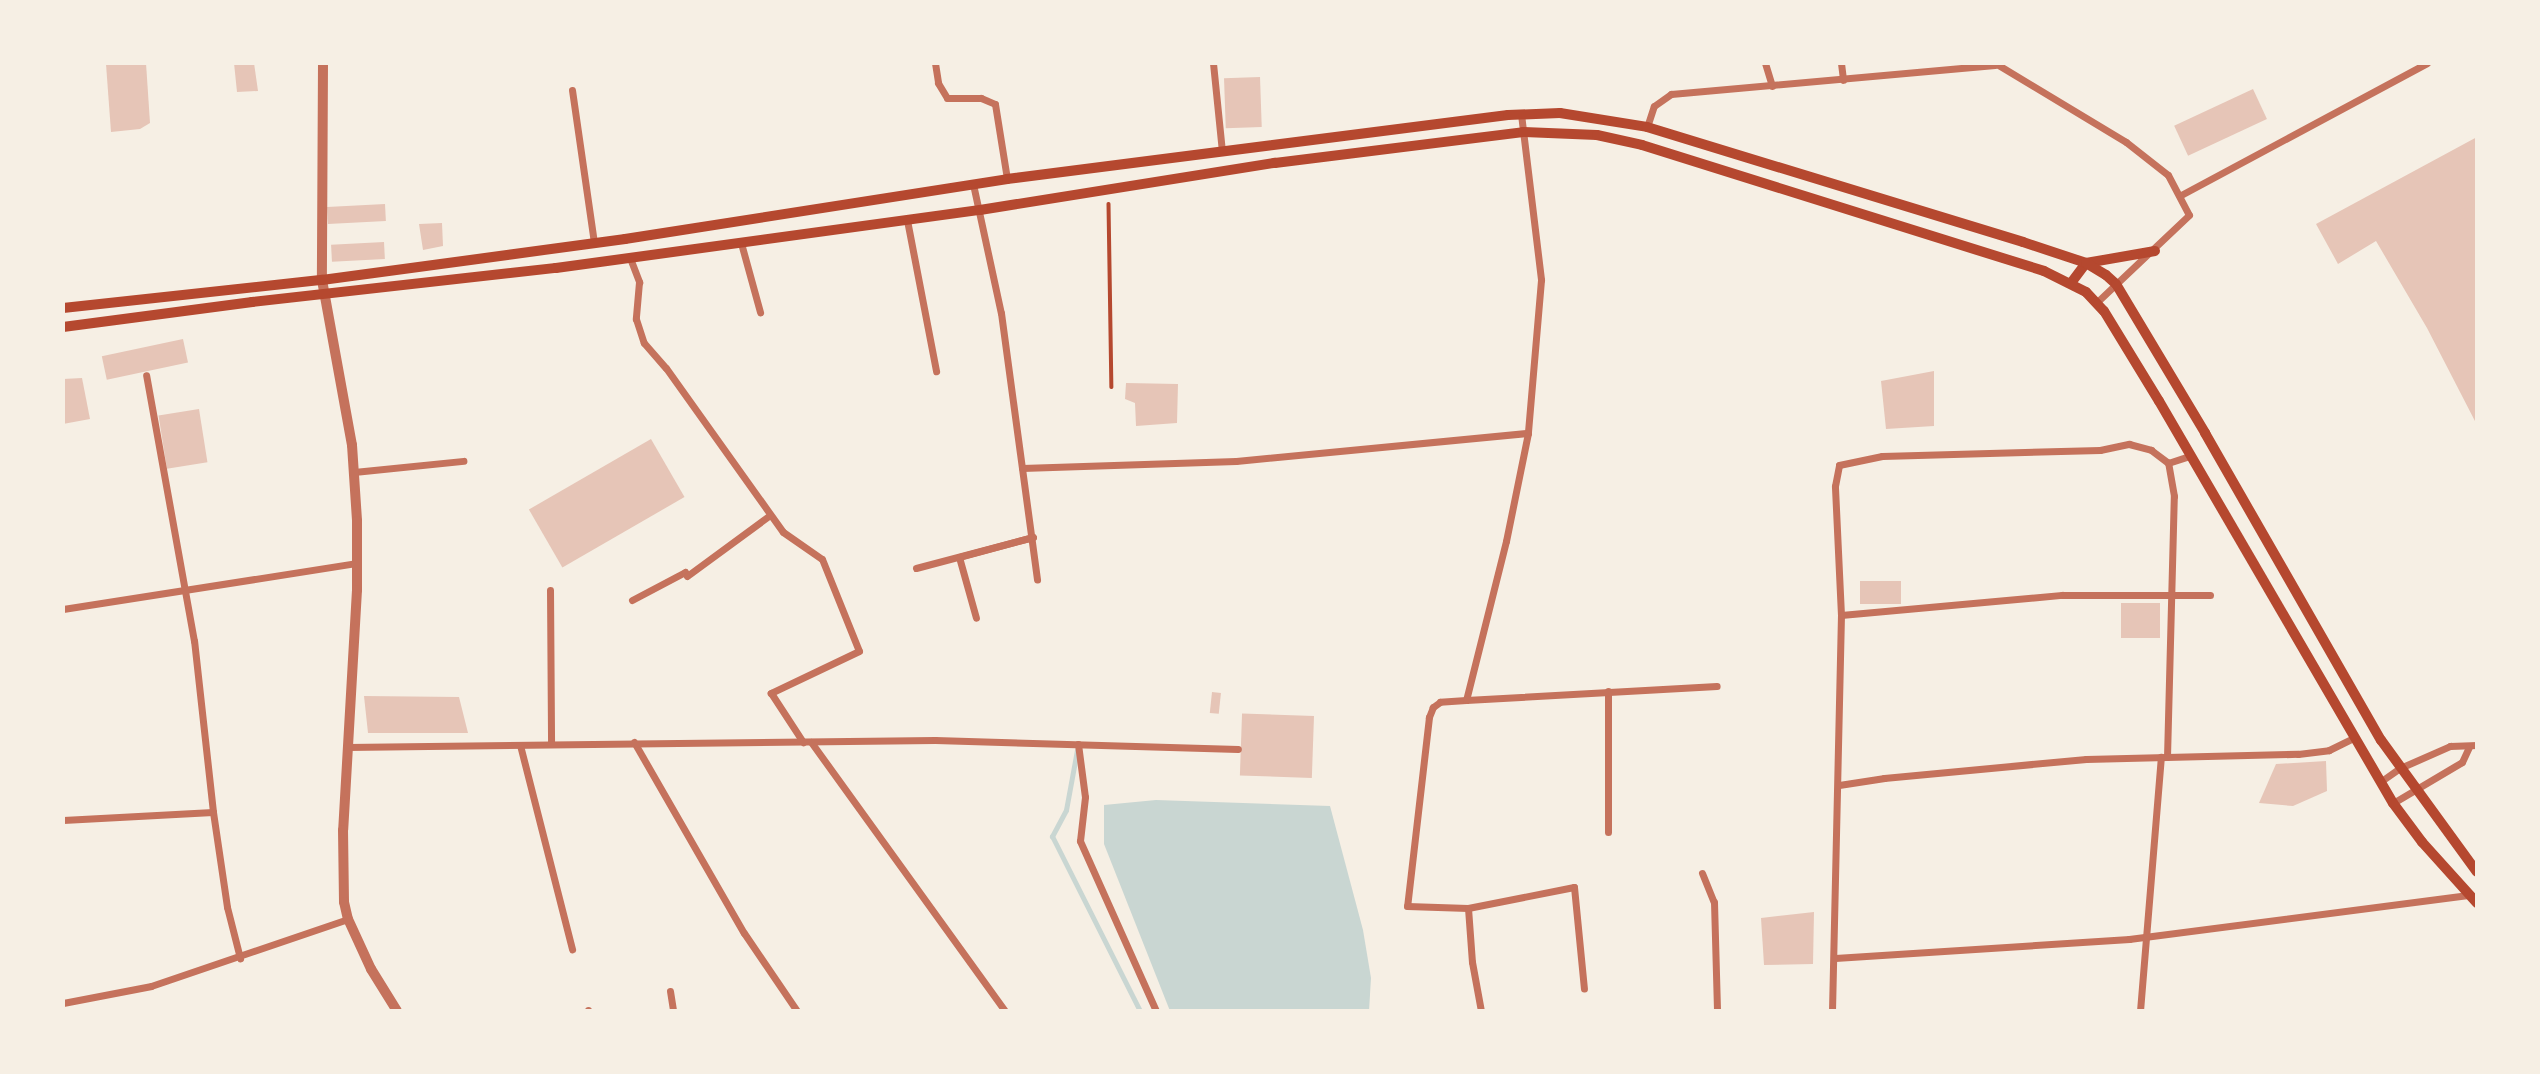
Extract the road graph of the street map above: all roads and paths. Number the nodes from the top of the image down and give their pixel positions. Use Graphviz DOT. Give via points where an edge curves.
graph roads {
  1 [pos="323,63"];
  2 [pos="935,63"];
  3 [pos="1213,63"];
  4 [pos="1765,63"];
  5 [pos="1841,63"];
  6 [pos="2427,63"];
  7 [pos="1995,64"];
  8 [pos="1843,80"];
  9 [pos="1772,86"];
  10 [pos="572,90"];
  11 [pos="1521,114"];
  12 [pos="1599,118"];
  13 [pos="1647,127"];
  14 [pos="1523,132"];
  15 [pos="1597,135"];
  16 [pos="1290,142"];
  17 [pos="1222,151"];
  18 [pos="1292,161"];
  19 [pos="1007,179"];
  20 [pos="973,184"];
  21 [pos="1108,189"];
  22 [pos="2181,195"];
  23 [pos="980,210"];
  24 [pos="906,220"];
  25 [pos="725,223"];
  26 [pos="594,243"];
  27 [pos="741,243"];
  28 [pos="727,245"];
  29 [pos="2155,251"];
  30 [pos="630,258"];
  31 [pos="2086,263"];
  32 [pos="322,280"];
  33 [pos="2071,283"];
  34 [pos="2116,284"];
  35 [pos="324,294"];
  36 [pos="2096,303"];
  37 [pos="63,309"];
  38 [pos="760,312"];
  39 [pos="63,327"];
  40 [pos="936,371"];
  41 [pos="146,375"];
  42 [pos="1112,387"];
  43 [pos="1528,433"];
  44 [pos="2205,433"];
  45 [pos="2185,444"];
  46 [pos="2190,456"];
  47 [pos="463,461"];
  48 [pos="2168,463"];
  49 [pos="1022,468"];
  50 [pos="354,472"];
  51 [pos="769,515"];
  52 [pos="1033,537"];
  53 [pos="357,563"];
  54 [pos="916,568"];
  55 [pos="1037,580"];
  56 [pos="182,589"];
  57 [pos="550,590"];
  58 [pos="2171,595"];
  59 [pos="2210,595"];
  60 [pos="632,600"];
  61 [pos="63,609"];
  62 [pos="1842,615"];
  63 [pos="976,618"];
  64 [pos="1717,686"];
  65 [pos="1608,691"];
  66 [pos="1466,700"];
  67 [pos="2354,738"];
  68 [pos="635,742"];
  69 [pos="807,742"];
  70 [pos="551,744"];
  71 [pos="1077,744"];
  72 [pos="520,745"];
  73 [pos="2473,746"];
  74 [pos="347,747"];
  75 [pos="1238,749"];
  76 [pos="2164,757"];
  77 [pos="2400,768"];
  78 [pos="2380,782"];
  79 [pos="1839,785"];
  80 [pos="2415,790"];
  81 [pos="2393,803"];
  82 [pos="213,812"];
  83 [pos="63,820"];
  84 [pos="1608,832"];
  85 [pos="2477,872"];
  86 [pos="1702,873"];
  87 [pos="2474,899"];
  88 [pos="1468,908"];
  89 [pos="348,919"];
  90 [pos="2148,936"];
  91 [pos="572,949"];
  92 [pos="240,958"];
  93 [pos="1835,958"];
  94 [pos="1584,989"];
  95 [pos="670,991"];
  96 [pos="63,1003"];
  97 [pos="397,1011"];
  98 [pos="673,1011"];
  99 [pos="797,1011"];
  100 [pos="1004,1011"];
  101 [pos="1156,1011"];
  102 [pos="1481,1011"];
  103 [pos="1717,1011"];
  104 [pos="1832,1011"];
  105 [pos="2140,1011"];
  1 -- 32 [label="street"];
  2 -- 19 [label="street" via="938,83 947,98 981,98 995,104"];
  3 -- 17 [label="street"];
  4 -- 9 [label="street"];
  5 -- 8 [label="street"];
  6 -- 22 [label="street"];
  7 -- 8 [label="street"];
  7 -- 22 [label="street" via="2126,142 2168,175"];
  8 -- 9 [label="street"];
  9 -- 13 [label="street" via="1671,94 1654,106"];
  10 -- 26 [label="street"];
  11 -- 12 [label="main road"];
  11 -- 14 [label="street"];
  11 -- 16 [label="main road"];
  12 -- 13 [label="main road"];
  12 -- 15 [label="main road"];
  13 -- 31 [label="main road"];
  14 -- 15 [label="main road"];
  14 -- 18 [label="main road"];
  14 -- 43 [label="street" via="1541,280"];
  15 -- 33 [label="main road" via="1642,145"];
  16 -- 17 [label="main road"];
  16 -- 18 [label="main road"];
  17 -- 19 [label="main road"];
  18 -- 21 [label="main road"];
  19 -- 20 [label="main road"];
  20 -- 23 [label="street"];
  20 -- 25 [label="main road"];
  21 -- 23 [label="main road"];
  21 -- 42 [label="path"];
  22 -- 29 [label="street" via="2189,215"];
  23 -- 24 [label="main road"];
  23 -- 49 [label="street" via="1001,313"];
  24 -- 27 [label="main road"];
  24 -- 40 [label="street"];
  25 -- 26 [label="main road"];
  25 -- 28 [label="main road"];
  26 -- 32 [label="main road"];
  27 -- 28 [label="main road"];
  27 -- 38 [label="street"];
  28 -- 30 [label="main road"];
  29 -- 31 [label="main road"];
  29 -- 34 [label="street"];
  30 -- 35 [label="main road"];
  30 -- 51 [label="street" via="639,282 636,319 644,343"];
  31 -- 33 [label="main road"];
  31 -- 34 [label="main road"];
  32 -- 35 [label="street"];
  32 -- 37 [label="main road"];
  33 -- 36 [label="main road"];
  34 -- 36 [label="street"];
  34 -- 44 [label="main road"];
  35 -- 39 [label="main road"];
  35 -- 50 [label="street"];
  36 -- 45 [label="main road"];
  41 -- 56 [label="street"];
  43 -- 49 [label="street" via="1236,461"];
  43 -- 66 [label="street"];
  44 -- 45 [label="main road"];
  44 -- 77 [label="main road"];
  45 -- 46 [label="main road"];
  46 -- 48 [label="street"];
  46 -- 67 [label="main road"];
  47 -- 50 [label="street"];
  48 -- 58 [label="street" via="2174,496"];
  48 -- 62 [label="street" via="2151,450 2129,444 2100,450 1882,456 1839,465 1835,486"];
  49 -- 52 [label="street"];
  50 -- 53 [label="street"];
  51 -- 60 [label="street" via="688,576 685,572"];
  51 -- 69 [label="street" via="783,532 822,559 859,651 771,693"];
  52 -- 54 [label="street"];
  52 -- 55 [label="street"];
  52 -- 63 [label="street" via="959,557"];
  53 -- 56 [label="street"];
  53 -- 74 [label="street"];
  56 -- 61 [label="street"];
  56 -- 82 [label="street" via="194,641"];
  57 -- 70 [label="street"];
  58 -- 59 [label="street"];
  58 -- 62 [label="street" via="2034,596"];
  58 -- 76 [label="street"];
  62 -- 79 [label="street"];
  64 -- 65 [label="street"];
  65 -- 66 [label="street"];
  65 -- 84 [label="street"];
  66 -- 88 [label="street" via="1440,702 1429,717 1407,906"];
  67 -- 76 [label="street" via="2329,750 2308,753"];
  67 -- 78 [label="main road"];
  68 -- 69 [label="street"];
  68 -- 70 [label="street"];
  68 -- 99 [label="street" via="744,933"];
  69 -- 71 [label="street"];
  69 -- 100 [label="street"];
  70 -- 72 [label="street"];
  71 -- 75 [label="street"];
  71 -- 101 [label="street" via="1085,797 1080,841"];
  72 -- 74 [label="street"];
  72 -- 91 [label="street"];
  73 -- 77 [label="street" via="2450,746"];
  73 -- 80 [label="street" via="2462,762"];
  74 -- 89 [label="street" via="343,830"];
  76 -- 79 [label="street" via="2086,759"];
  76 -- 90 [label="street"];
  77 -- 78 [label="street"];
  77 -- 80 [label="main road"];
  78 -- 81 [label="main road"];
  79 -- 93 [label="street"];
  80 -- 81 [label="street"];
  80 -- 85 [label="main road"];
  81 -- 87 [label="main road"];
  82 -- 83 [label="street"];
  82 -- 92 [label="street" via="227,907"];
  86 -- 103 [label="street" via="1714,902"];
  87 -- 90 [label="street"];
  88 -- 94 [label="street" via="1574,887"];
  88 -- 102 [label="street"];
  89 -- 92 [label="street"];
  89 -- 97 [label="street"];
  90 -- 93 [label="street"];
  90 -- 105 [label="street"];
  92 -- 96 [label="street" via="151,986"];
  93 -- 104 [label="street"];
  95 -- 98 [label="street"];
}
